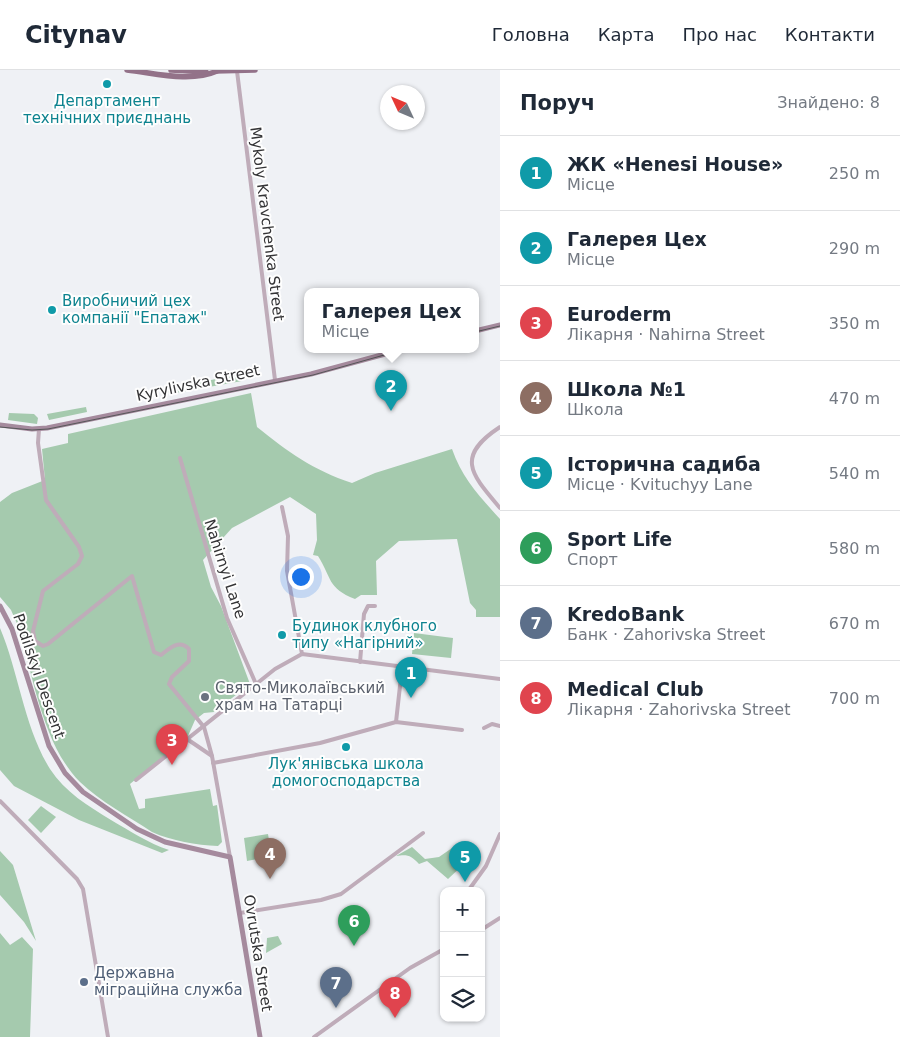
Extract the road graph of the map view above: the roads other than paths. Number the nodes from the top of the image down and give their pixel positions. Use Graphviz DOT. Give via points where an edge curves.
graph roads {
  1 [pos="127,70"];
  2 [pos="171,70"];
  3 [pos="255,70"];
  4 [pos="217,71"];
  5 [pos="237,71"];
  6 [pos="500,325"];
  7 [pos="479,330"];
  8 [pos="389,353"];
  9 [pos="275,380"];
  10 [pos="0,425"];
  11 [pos="500,428"];
  12 [pos="39,429"];
  13 [pos="180,458"];
  14 [pos="282,507"];
  15 [pos="500,508"];
  16 [pos="0,606"];
  17 [pos="375,606"];
  18 [pos="302,654"];
  19 [pos="360,662"];
  20 [pos="402,668"];
  21 [pos="500,679"];
  22 [pos="256,684"];
  23 [pos="396,722"];
  24 [pos="500,726"];
  25 [pos="204,727"];
  26 [pos="484,728"];
  27 [pos="462,730"];
  28 [pos="188,739"];
  29 [pos="212,756"];
  30 [pos="213,763"];
  31 [pos="136,780"];
  32 [pos="0,801"];
  33 [pos="423,833"];
  34 [pos="500,834"];
  35 [pos="230,857"];
  36 [pos="471,887"];
  37 [pos="240,913"];
  38 [pos="500,918"];
  39 [pos="485,927"];
  40 [pos="440,951"];
  41 [pos="108,1037"];
  42 [pos="260,1037"];
  43 [pos="314,1037"];
  1 -- 4 [label="main road" via="182,76 201,76"];
  2 -- 4 [label="main road"];
  3 -- 5 [label="main road"];
  4 -- 5 [label="main road"];
  5 -- 9 [label="street, Mykoly Kravchenka Street"];
  6 -- 7 [label="street"];
  8 -- 9 [label="street, Kyrylivska Street"];
  9 -- 12 [label="street, Kyrylivska Street"];
  10 -- 12 [label="street, Kyrylivska Street"];
  11 -- 15 [label="street" via="474,450 472,466 476,480"];
  12 -- 25 [label="street" via="46,500 82,556 78,564 43,591 33,631 35,641 43,646 48,644 132,576 154,652 161,654 178,644 189,650 189,661 169,684"];
  13 -- 22 [label="street, Nahirnyi Lane" via="227,618"];
  14 -- 18 [label="street" via="288,536 287,571"];
  16 -- 35 [label="street, Podilskyi Descent" via="12,629 49,746 74,784 91,799 155,838"];
  17 -- 19 [label="street" via="368,606 364,614"];
  18 -- 19 [label="street"];
  18 -- 22 [label="street" via="285,661"];
  19 -- 20 [label="street"];
  20 -- 21 [label="street"];
  20 -- 23 [label="street"];
  22 -- 25 [label="street"];
  23 -- 27 [label="street"];
  23 -- 30 [label="street" via="320,743"];
  24 -- 26 [label="street" via="492,724"];
  25 -- 28 [label="street"];
  25 -- 29 [label="street, Ovrutska Street"];
  28 -- 29 [label="street"];
  28 -- 31 [label="street"];
  29 -- 30 [label="street, Ovrutska Street"];
  30 -- 35 [label="street, Ovrutska Street"];
  32 -- 41 [label="street" via="83,889"];
  33 -- 37 [label="street" via="341,894"];
  34 -- 36 [label="street" via="486,866"];
  35 -- 37 [label="street, Ovrutska Street"];
  37 -- 42 [label="street, Ovrutska Street"];
  38 -- 39 [label="street"];
  40 -- 43 [label="street" via="410,968"];
}
